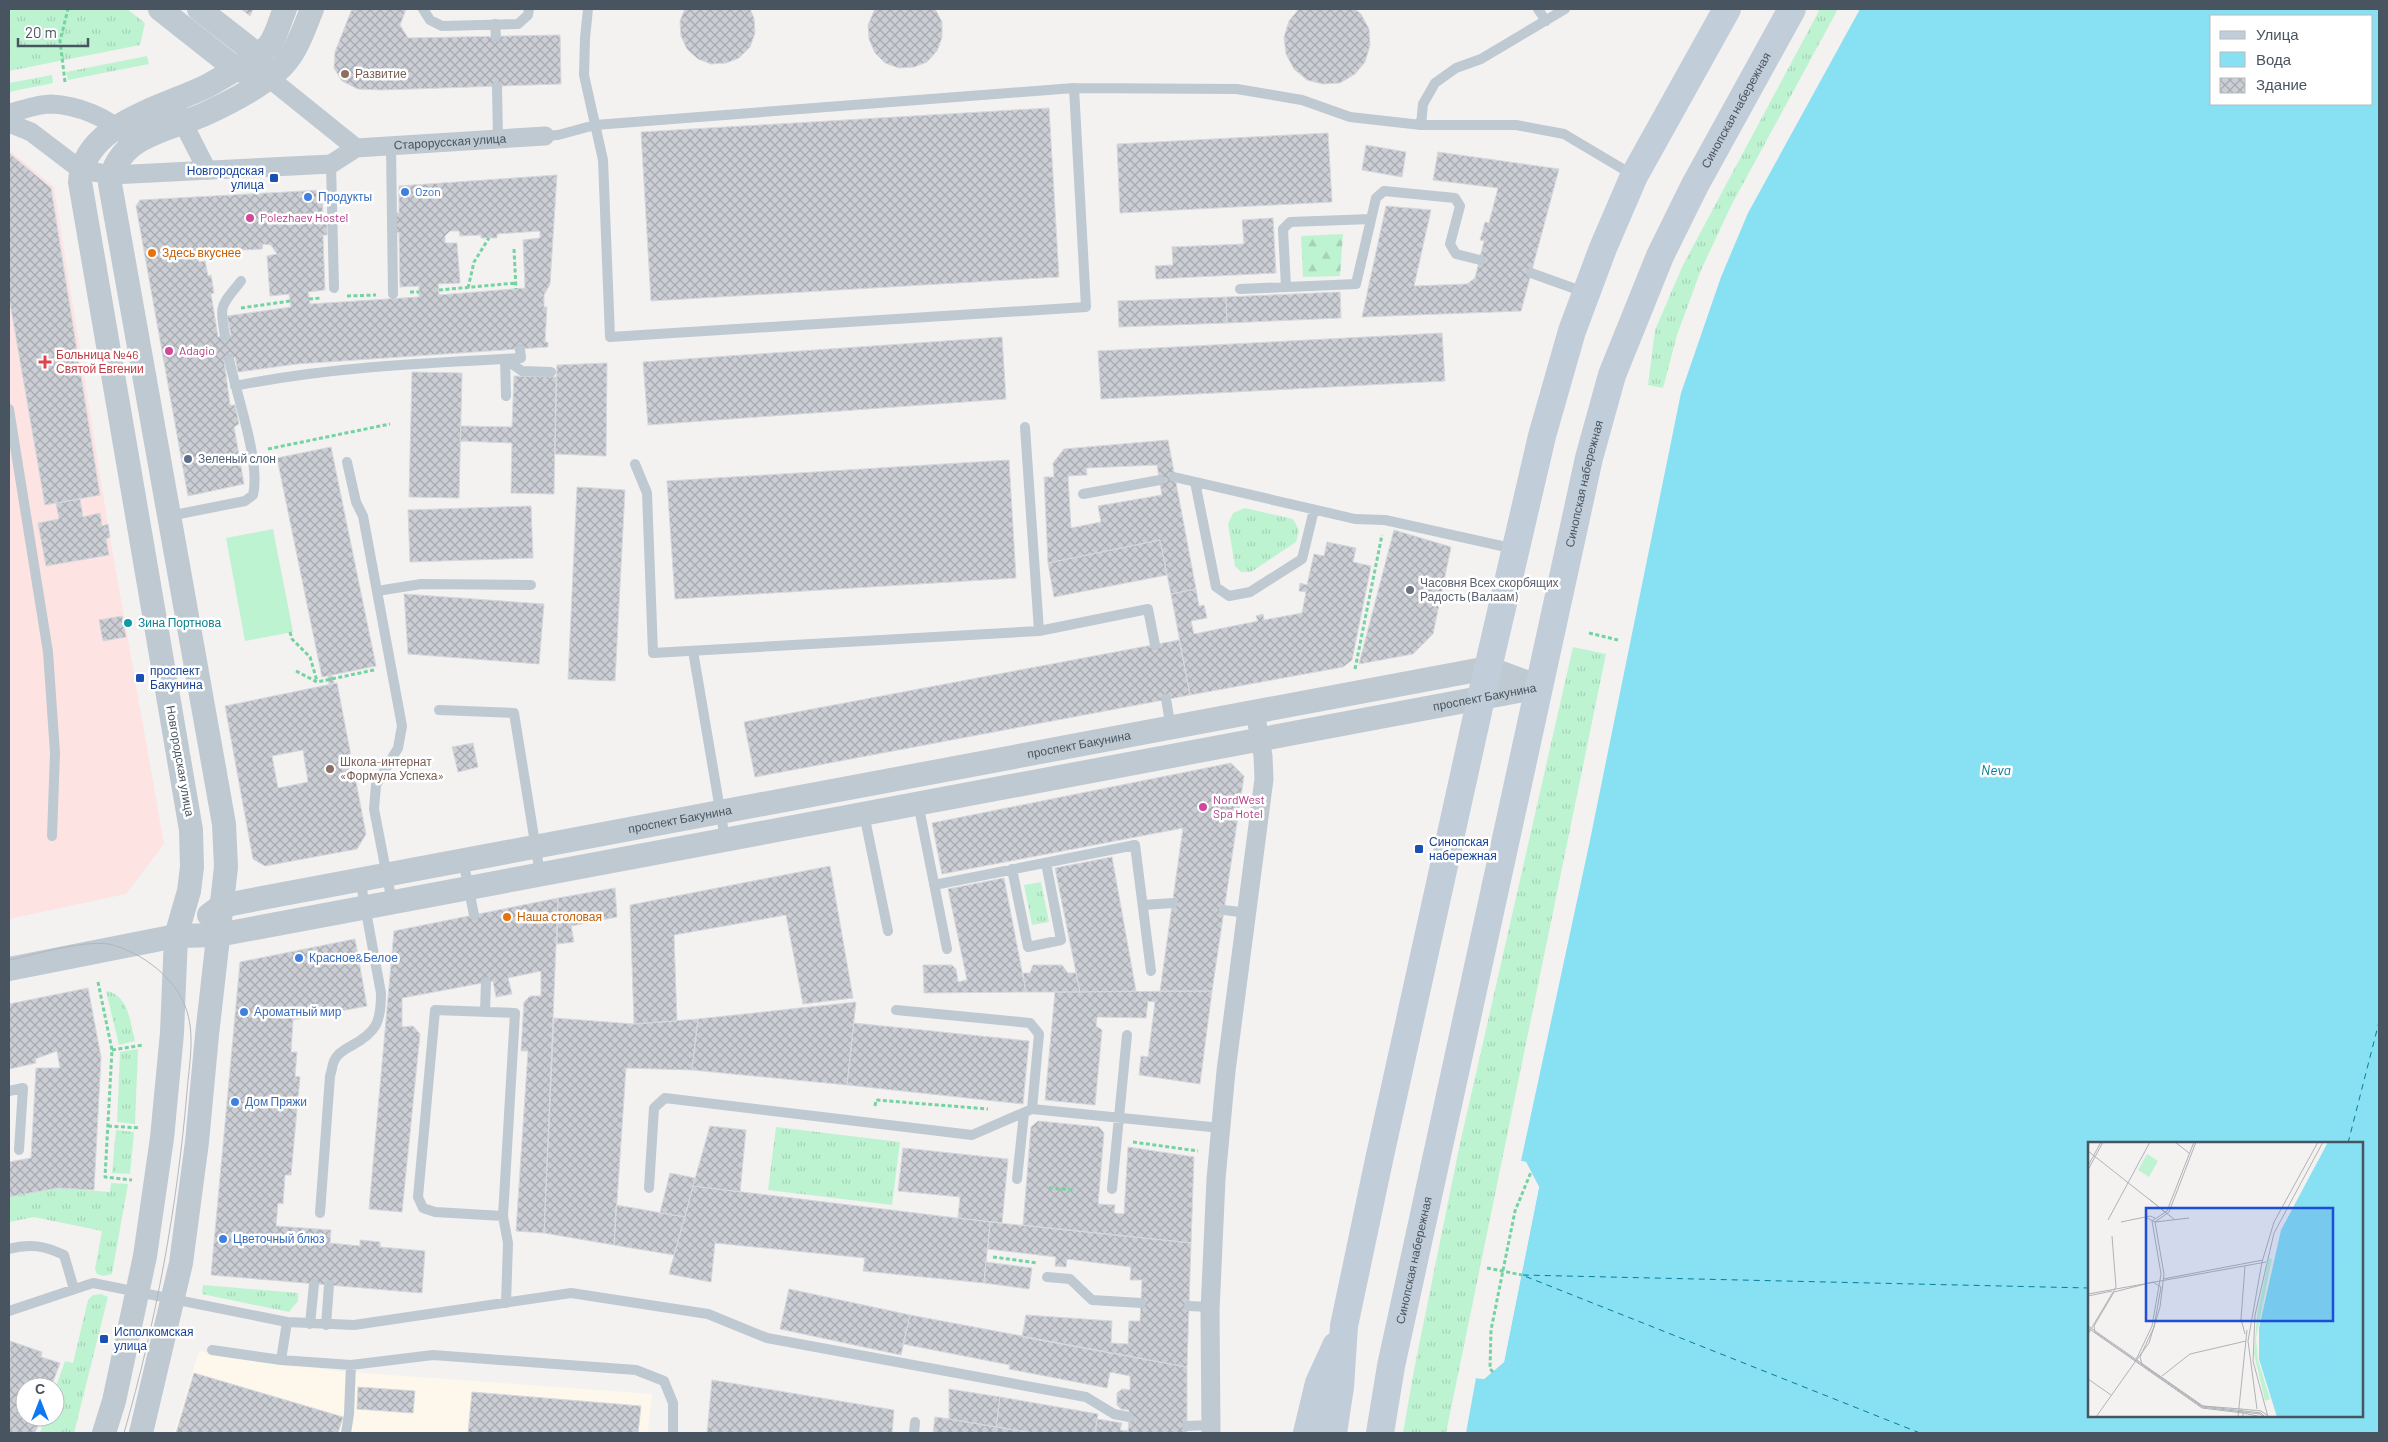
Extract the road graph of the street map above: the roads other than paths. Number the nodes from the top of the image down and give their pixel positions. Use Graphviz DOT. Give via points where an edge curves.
graph roads {
  1 [pos="160,9"];
  2 [pos="199,9"];
  3 [pos="285,9"];
  4 [pos="312,9"];
  5 [pos="423,9"];
  6 [pos="528,9"];
  7 [pos="588,9"];
  8 [pos="1538,9"];
  9 [pos="1565,9"];
  10 [pos="1727,9"];
  11 [pos="1792,9"];
  12 [pos="1546,21"];
  13 [pos="495,24"];
  14 [pos="496,37"];
  15 [pos="258,55"];
  16 [pos="236,69"];
  17 [pos="268,78"];
  18 [pos="497,86"];
  19 [pos="1074,88"];
  20 [pos="172,101"];
  21 [pos="9,113"];
  22 [pos="182,122"];
  23 [pos="9,123"];
  24 [pos="595,124"];
  25 [pos="1421,125"];
  26 [pos="126,136"];
  27 [pos="545,136"];
  28 [pos="498,139"];
  29 [pos="391,145"];
  30 [pos="356,148"];
  31 [pos="331,164"];
  32 [pos="81,170"];
  33 [pos="207,170"];
  34 [pos="112,175"];
  35 [pos="1634,176"];
  36 [pos="1371,219"];
  37 [pos="1480,260"];
  38 [pos="1531,273"];
  39 [pos="242,281"];
  40 [pos="1286,287"];
  41 [pos="334,288"];
  42 [pos="1240,289"];
  43 [pos="1586,293"];
  44 [pos="394,294"];
  45 [pos="225,336"];
  46 [pos="520,349"];
  47 [pos="229,359"];
  48 [pos="505,359"];
  49 [pos="551,372"];
  50 [pos="235,386"];
  51 [pos="506,396"];
  52 [pos="9,408"];
  53 [pos="1025,427"];
  54 [pos="347,462"];
  55 [pos="635,464"];
  56 [pos="1174,478"];
  57 [pos="1160,480"];
  58 [pos="1195,482"];
  59 [pos="1083,494"];
  60 [pos="1314,510"];
  61 [pos="169,516"];
  62 [pos="1516,549"];
  63 [pos="531,585"];
  64 [pos="377,591"];
  65 [pos="1039,631"];
  66 [pos="1155,645"];
  67 [pos="693,651"];
  68 [pos="1488,668"];
  69 [pos="1539,687"];
  70 [pos="1481,698"];
  71 [pos="1166,699"];
  72 [pos="439,710"];
  73 [pos="1256,712"];
  74 [pos="1171,728"];
  75 [pos="1260,739"];
  76 [pos="918,804"];
  77 [pos="720,812"];
  78 [pos="864,814"];
  79 [pos="52,836"];
  80 [pos="725,840"];
  81 [pos="535,847"];
  82 [pos="463,860"];
  83 [pos="1046,863"];
  84 [pos="1012,869"];
  85 [pos="540,874"];
  86 [pos="387,875"];
  87 [pos="360,879"];
  88 [pos="934,885"];
  89 [pos="468,888"];
  90 [pos="392,902"];
  91 [pos="1173,903"];
  92 [pos="1142,905"];
  93 [pos="221,906"];
  94 [pos="366,907"];
  95 [pos="1224,910"];
  96 [pos="1247,913"];
  97 [pos="474,915"];
  98 [pos="888,931"];
  99 [pos="218,935"];
  100 [pos="176,936"];
  101 [pos="947,949"];
  102 [pos="9,969"];
  103 [pos="1151,970"];
  104 [pos="486,982"];
  105 [pos="896,1010"];
  106 [pos="485,1012"];
  107 [pos="1127,1035"];
  108 [pos="9,1091"];
  109 [pos="1028,1111"];
  110 [pos="1118,1118"];
  111 [pos="1221,1128"];
  112 [pos="19,1150"];
  113 [pos="1017,1179"];
  114 [pos="649,1188"];
  115 [pos="1112,1189"];
  116 [pos="320,1213"];
  117 [pos="504,1216"];
  118 [pos="9,1249"];
  119 [pos="1047,1277"];
  120 [pos="314,1284"];
  121 [pos="329,1285"];
  122 [pos="74,1290"];
  123 [pos="138,1292"];
  124 [pos="173,1298"];
  125 [pos="506,1303"];
  126 [pos="1141,1303"];
  127 [pos="1189,1306"];
  128 [pos="1210,1307"];
  129 [pos="9,1311"];
  130 [pos="287,1322"];
  131 [pos="310,1324"];
  132 [pos="326,1325"];
  133 [pos="1344,1326"];
  134 [pos="212,1350"];
  135 [pos="281,1360"];
  136 [pos="351,1365"];
  137 [pos="1129,1417"];
  138 [pos="915,1422"];
  139 [pos="1187,1426"];
  140 [pos="1210,1429"];
  141 [pos="104,1433"];
  142 [pos="141,1433"];
  143 [pos="346,1433"];
  144 [pos="673,1433"];
  145 [pos="914,1433"];
  146 [pos="1307,1433"];
  147 [pos="1333,1433"];
  148 [pos="1380,1433"];
  1 -- 16 [label="street"];
  2 -- 15 [label="street"];
  3 -- 15 [label="street" via="270,44"];
  4 -- 17 [label="street" via="291,57"];
  5 -- 13 [label="lane" via="430,20 442,26"];
  6 -- 13 [label="lane" via="528,15 518,24"];
  7 -- 24 [label="lane" via="584,75"];
  8 -- 12 [label="lane"];
  9 -- 12 [label="lane"];
  10 -- 35 [label="main road"];
  11 -- 69 [label="main road, Синопская набережная" via="1695,185 1660,256 1612,375 1589,458"];
  12 -- 25 [label="lane" via="1481,59 1456,68 1435,83 1423,104"];
  13 -- 14 [label="lane"];
  15 -- 16 [label="street"];
  15 -- 17 [label="street"];
  16 -- 17 [label="street"];
  16 -- 20 [label="street"];
  17 -- 22 [label="street" via="205,114"];
  17 -- 30 [label="street"];
  18 -- 28 [label="lane"];
  19 -- 24 [label="lane"];
  19 -- 24 [label="lane" via="1086,307 610,337 603,160"];
  19 -- 25 [label="lane" via="1237,89 1302,100 1350,118"];
  20 -- 22 [label="street"];
  20 -- 26 [label="street" via="147,111"];
  21 -- 26 [label="street" via="50,104 86,112"];
  22 -- 26 [label="street"];
  22 -- 33 [label="street"];
  23 -- 32 [label="street, Старорусская улица" via="31,132"];
  24 -- 27 [label="lane"];
  25 -- 35 [label="lane" via="1516,125 1564,134"];
  26 -- 32 [label="street" via="101,140 88,154"];
  26 -- 34 [label="street"];
  27 -- 28 [label="street, Старорусская улица"];
  28 -- 29 [label="street, Старорусская улица"];
  29 -- 30 [label="street, Старорусская улица"];
  29 -- 44 [label="lane"];
  30 -- 31 [label="street, Старорусская улица"];
  31 -- 33 [label="street, Старорусская улица"];
  31 -- 41 [label="lane"];
  32 -- 34 [label="street, Старорусская улица"];
  32 -- 100 [label="street, Новгородская улица" via="80,182 191,830 189,891"];
  33 -- 34 [label="street, Старорусская улица"];
  34 -- 61 [label="street" via="113,203"];
  35 -- 43 [label="main road"];
  36 -- 37 [label="lane" via="1376,198 1384,191 1455,198 1460,206 1450,244 1456,254"];
  36 -- 40 [label="lane" via="1356,284"];
  36 -- 40 [label="lane" via="1290,222 1283,229"];
  38 -- 43 [label="lane"];
  39 -- 45 [label="lane" via="224,302 221,311"];
  40 -- 42 [label="lane"];
  43 -- 62 [label="main road" via="1542,436"];
  46 -- 48 [label="lane" via="521,358"];
  47 -- 50 [label="lane"];
  48 -- 49 [label="lane" via="522,371"];
  48 -- 50 [label="lane" via="376,367 296,375"];
  48 -- 51 [label="lane"];
  50 -- 61 [label="lane" via="240,397 256,483 253,495 245,501"];
  52 -- 79 [label="lane" via="48,652 56,753"];
  53 -- 65 [label="lane"];
  54 -- 64 [label="lane" via="356,502 363,516"];
  55 -- 67 [label="lane" via="647,493 653,653"];
  56 -- 58 [label="lane"];
  57 -- 59 [label="lane"];
  58 -- 60 [label="lane"];
  58 -- 60 [label="lane" via="1216,587 1229,596 1250,592 1302,559"];
  60 -- 62 [label="lane" via="1355,519 1385,520"];
  61 -- 93 [label="street" via="224,824 226,867"];
  62 -- 68 [label="main road"];
  63 -- 64 [label="lane" via="420,584"];
  64 -- 86 [label="lane" via="402,726 398,748 376,786 374,809"];
  65 -- 66 [label="lane" via="1148,609"];
  65 -- 67 [label="lane"];
  67 -- 77 [label="lane"];
  68 -- 69 [label="street, проспект Бакунина"];
  68 -- 70 [label="main road"];
  68 -- 73 [label="street, проспект Бакунина"];
  69 -- 70 [label="street, проспект Бакунина"];
  69 -- 148 [label="main road, Синопская набережная" via="1391,1366"];
  70 -- 75 [label="street, проспект Бакунина"];
  70 -- 133 [label="main road"];
  71 -- 74 [label="lane"];
  72 -- 81 [label="lane" via="514,713"];
  73 -- 74 [label="street, проспект Бакунина"];
  73 -- 75 [label="street"];
  74 -- 77 [label="street, проспект Бакунина"];
  75 -- 76 [label="street, проспект Бакунина"];
  75 -- 96 [label="street" via="1264,779"];
  76 -- 78 [label="street, проспект Бакунина"];
  76 -- 88 [label="lane"];
  77 -- 80 [label="lane"];
  77 -- 81 [label="street, проспект Бакунина"];
  78 -- 80 [label="street, проспект Бакунина"];
  78 -- 98 [label="lane"];
  80 -- 85 [label="street, проспект Бакунина"];
  81 -- 82 [label="street, проспект Бакунина"];
  81 -- 85 [label="lane"];
  82 -- 86 [label="street, проспект Бакунина"];
  82 -- 89 [label="lane"];
  83 -- 84 [label="lane"];
  83 -- 84 [label="lane" via="1061,940 1028,947"];
  83 -- 92 [label="lane" via="1135,845"];
  84 -- 88 [label="lane"];
  85 -- 89 [label="street, проспект Бакунина"];
  86 -- 87 [label="street, проспект Бакунина"];
  86 -- 90 [label="lane"];
  87 -- 93 [label="street, проспект Бакунина"];
  87 -- 94 [label="lane"];
  88 -- 101 [label="lane"];
  89 -- 90 [label="street, проспект Бакунина"];
  89 -- 97 [label="lane"];
  90 -- 94 [label="street, проспект Бакунина"];
  91 -- 92 [label="lane"];
  92 -- 103 [label="lane"];
  93 -- 99 [label="street"];
  93 -- 100 [label="street, проспект Бакунина"];
  94 -- 99 [label="street, проспект Бакунина"];
  94 -- 116 [label="lane" via="381,1010 376,1027 366,1038 343,1050 334,1060 330,1076"];
  95 -- 96 [label="lane"];
  96 -- 111 [label="street"];
  99 -- 100 [label="street, проспект Бакунина"];
  99 -- 124 [label="street" via="197,1142 181,1263"];
  100 -- 102 [label="street, проспект Бакунина"];
  100 -- 123 [label="street" via="172,1033 162,1138"];
  104 -- 106 [label="lane"];
  105 -- 109 [label="lane" via="1030,1023 1039,1034"];
  106 -- 117 [label="lane" via="515,1013"];
  106 -- 117 [label="lane" via="435,1010 418,1197 423,1208 435,1212"];
  107 -- 110 [label="lane"];
  108 -- 112 [label="lane" via="24,1088"];
  109 -- 110 [label="lane"];
  109 -- 113 [label="lane"];
  109 -- 114 [label="lane" via="972,1135 665,1098 654,1108"];
  110 -- 111 [label="lane"];
  110 -- 115 [label="lane"];
  111 -- 128 [label="street"];
  117 -- 125 [label="lane" via="508,1242"];
  118 -- 122 [label="lane" via="43,1246 64,1255"];
  119 -- 126 [label="lane" via="1070,1279 1092,1300"];
  120 -- 131 [label="lane"];
  121 -- 132 [label="lane"];
  122 -- 123 [label="lane" via="93,1283"];
  122 -- 129 [label="lane"];
  123 -- 124 [label="lane"];
  123 -- 141 [label="street"];
  124 -- 130 [label="lane"];
  124 -- 142 [label="street"];
  125 -- 132 [label="lane" via="354,1326"];
  125 -- 137 [label="lane" via="571,1293 708,1314 767,1338 1086,1398 1114,1414"];
  127 -- 128 [label="lane"];
  128 -- 140 [label="street"];
  130 -- 131 [label="lane"];
  130 -- 135 [label="lane"];
  131 -- 132 [label="lane"];
  133 -- 146 [label="main road" via="1320,1383"];
  133 -- 147 [label="main road"];
  134 -- 135 [label="lane"];
  135 -- 136 [label="lane"];
  136 -- 143 [label="lane"];
  136 -- 144 [label="lane" via="433,1355 636,1370 664,1381 673,1403"];
  138 -- 145 [label="lane"];
  139 -- 140 [label="lane"];
}
